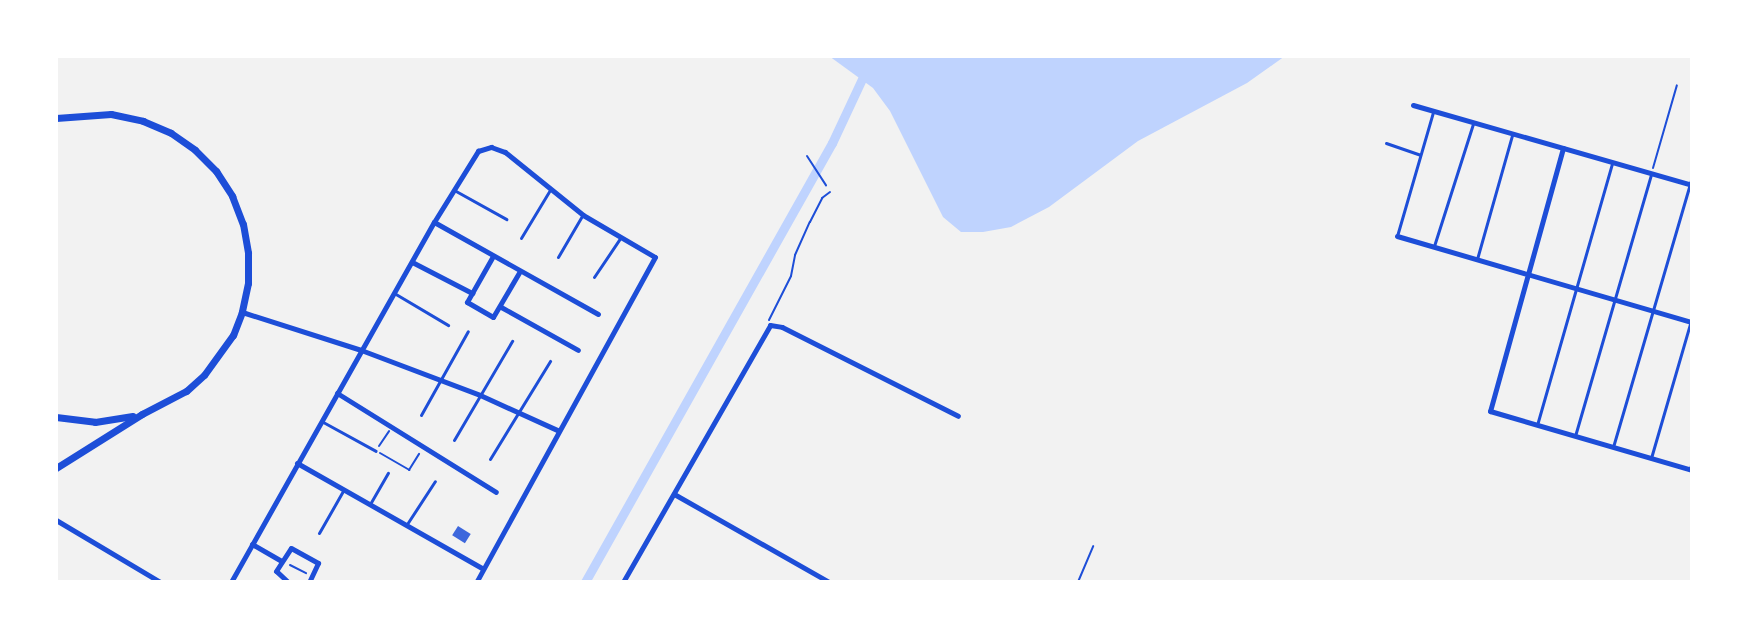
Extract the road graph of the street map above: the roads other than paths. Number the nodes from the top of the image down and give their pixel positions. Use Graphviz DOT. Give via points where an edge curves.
graph roads {
  1 [pos="1413,105"];
  2 [pos="1433,111"];
  3 [pos="56,118"];
  4 [pos="1473,122"];
  5 [pos="1512,133"];
  6 [pos="1386,143"];
  7 [pos="1563,148"];
  8 [pos="1421,155"];
  9 [pos="1612,162"];
  10 [pos="1652,173"];
  11 [pos="1692,177"];
  12 [pos="1691,185"];
  13 [pos="454,190"];
  14 [pos="550,190"];
  15 [pos="583,215"];
  16 [pos="506,219"];
  17 [pos="434,222"];
  18 [pos="621,236"];
  19 [pos="1397,236"];
  20 [pos="521,238"];
  21 [pos="1434,246"];
  22 [pos="493,256"];
  23 [pos="558,257"];
  24 [pos="1477,259"];
  25 [pos="412,262"];
  26 [pos="520,271"];
  27 [pos="1528,274"];
  28 [pos="594,277"];
  29 [pos="1576,288"];
  30 [pos="394,293"];
  31 [pos="472,293"];
  32 [pos="1615,299"];
  33 [pos="501,307"];
  34 [pos="1653,310"];
  35 [pos="242,312"];
  36 [pos="598,314"];
  37 [pos="1692,320"];
  38 [pos="448,325"];
  39 [pos="468,331"];
  40 [pos="512,341"];
  41 [pos="361,350"];
  42 [pos="578,350"];
  43 [pos="550,361"];
  44 [pos="443,381"];
  45 [pos="337,393"];
  46 [pos="480,395"];
  47 [pos="518,411"];
  48 [pos="142,414"];
  49 [pos="421,415"];
  50 [pos="958,416"];
  51 [pos="56,417"];
  52 [pos="321,421"];
  53 [pos="1537,425"];
  54 [pos="557,430"];
  55 [pos="1575,436"];
  56 [pos="454,440"];
  57 [pos="1613,447"];
  58 [pos="376,451"];
  59 [pos="1651,458"];
  60 [pos="490,459"];
  61 [pos="1692,461"];
  62 [pos="297,463"];
  63 [pos="56,468"];
  64 [pos="1691,469"];
  65 [pos="388,473"];
  66 [pos="435,481"];
  67 [pos="344,489"];
  68 [pos="496,492"];
  69 [pos="674,494"];
  70 [pos="370,504"];
  71 [pos="56,520"];
  72 [pos="407,524"];
  73 [pos="319,533"];
  74 [pos="252,544"];
  75 [pos="282,561"];
  76 [pos="482,568"];
  77 [pos="310,579"];
  78 [pos="160,582"];
  79 [pos="231,582"];
  80 [pos="288,582"];
  81 [pos="476,582"];
  82 [pos="623,582"];
  83 [pos="829,582"];
  1 -- 2 [label="street"];
  2 -- 4 [label="street"];
  2 -- 8 [label="lane"];
  3 -- 35 [label="street" via="111,114 143,121 183,141 216,171 243,224 248,283"];
  4 -- 5 [label="street"];
  4 -- 21 [label="lane"];
  5 -- 7 [label="street"];
  5 -- 24 [label="lane"];
  6 -- 8 [label="lane"];
  7 -- 9 [label="street"];
  7 -- 27 [label="street"];
  8 -- 19 [label="lane"];
  9 -- 10 [label="street"];
  9 -- 29 [label="lane"];
  10 -- 12 [label="street"];
  10 -- 32 [label="lane"];
  11 -- 12 [label="lane"];
  12 -- 34 [label="lane"];
  13 -- 14 [label="street" via="483,148 505,152"];
  13 -- 16 [label="lane"];
  13 -- 17 [label="street"];
  14 -- 15 [label="street"];
  14 -- 20 [label="lane"];
  15 -- 18 [label="street"];
  15 -- 23 [label="lane"];
  17 -- 22 [label="street"];
  17 -- 25 [label="street"];
  18 -- 28 [label="lane"];
  18 -- 54 [label="street" via="655,257"];
  19 -- 21 [label="street"];
  21 -- 24 [label="street"];
  22 -- 26 [label="street"];
  22 -- 31 [label="street"];
  24 -- 27 [label="street"];
  25 -- 30 [label="street"];
  25 -- 31 [label="street"];
  26 -- 33 [label="street"];
  26 -- 36 [label="street"];
  27 -- 29 [label="street"];
  27 -- 53 [label="street" via="1490,411"];
  29 -- 32 [label="street"];
  29 -- 53 [label="lane"];
  30 -- 38 [label="lane"];
  30 -- 41 [label="street"];
  31 -- 33 [label="street" via="467,302 493,317"];
  32 -- 34 [label="street"];
  32 -- 55 [label="lane"];
  33 -- 42 [label="street"];
  34 -- 37 [label="street"];
  34 -- 57 [label="lane"];
  35 -- 41 [label="street"];
  35 -- 48 [label="street" via="233,335 204,375 175,398"];
  37 -- 59 [label="lane"];
  39 -- 44 [label="lane"];
  40 -- 46 [label="lane"];
  41 -- 44 [label="street"];
  41 -- 45 [label="street"];
  43 -- 47 [label="lane"];
  44 -- 46 [label="street"];
  44 -- 49 [label="lane"];
  45 -- 52 [label="street"];
  45 -- 68 [label="street"];
  46 -- 47 [label="street"];
  46 -- 56 [label="lane"];
  47 -- 54 [label="street"];
  47 -- 60 [label="lane"];
  48 -- 51 [label="street" via="95,422"];
  48 -- 63 [label="street"];
  50 -- 69 [label="street" via="770,325"];
  52 -- 58 [label="lane"];
  52 -- 62 [label="street"];
  53 -- 55 [label="street"];
  54 -- 76 [label="street"];
  55 -- 57 [label="street"];
  57 -- 59 [label="street"];
  59 -- 64 [label="street"];
  61 -- 64 [label="lane"];
  62 -- 67 [label="street"];
  62 -- 74 [label="street"];
  65 -- 70 [label="lane"];
  66 -- 72 [label="lane"];
  67 -- 70 [label="street"];
  67 -- 73 [label="lane"];
  69 -- 82 [label="street"];
  69 -- 83 [label="street"];
  70 -- 72 [label="street"];
  71 -- 78 [label="street"];
  72 -- 76 [label="street"];
  74 -- 75 [label="street"];
  74 -- 79 [label="street"];
  75 -- 77 [label="street" via="292,548 317,562"];
  75 -- 80 [label="street" via="277,574"];
  76 -- 81 [label="street"];
}
